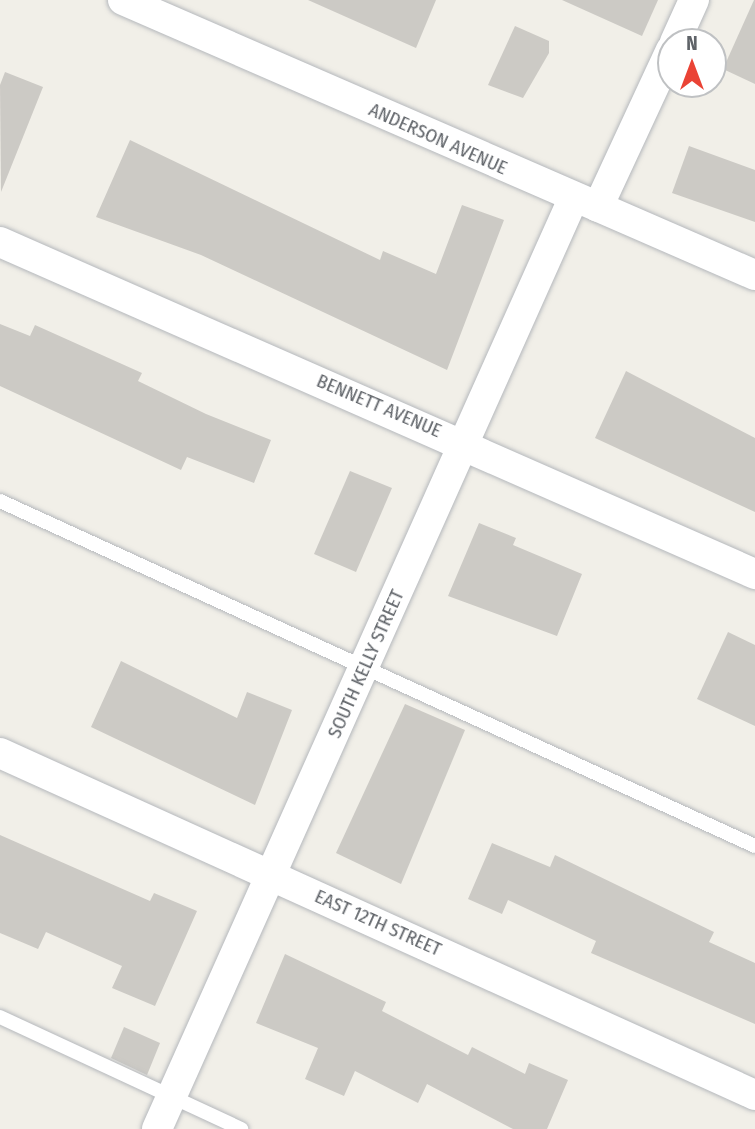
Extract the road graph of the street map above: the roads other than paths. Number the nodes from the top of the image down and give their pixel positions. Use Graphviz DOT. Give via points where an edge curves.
graph roads {
  1 [pos="123,0"];
  2 [pos="694,0"];
  3 [pos="681,28"];
  4 [pos="657,75"];
  5 [pos="586,203"];
  6 [pos="0,242"];
  7 [pos="755,275"];
  8 [pos="466,443"];
  9 [pos="0,501"];
  10 [pos="755,574"];
  11 [pos="365,666"];
  12 [pos="0,752"];
  13 [pos="755,846"];
  14 [pos="271,875"];
  15 [pos="0,1017"];
  16 [pos="755,1095"];
  17 [pos="171,1098"];
  18 [pos="157,1129"];
  19 [pos="241,1129"];
  1 -- 5 [label="street, ANDERSON AVENUE"];
  2 -- 3 [label="street"];
  4 -- 5 [label="street, SOUTH KELLY STREET"];
  5 -- 7 [label="street, ANDERSON AVENUE"];
  5 -- 8 [label="street, SOUTH KELLY STREET"];
  6 -- 8 [label="street, BENNETT AVENUE"];
  8 -- 10 [label="street, BENNETT AVENUE"];
  8 -- 11 [label="street, SOUTH KELLY STREET"];
  9 -- 11 [label="lane"];
  11 -- 13 [label="lane"];
  11 -- 14 [label="street, SOUTH KELLY STREET"];
  12 -- 14 [label="street, EAST 12TH STREET"];
  14 -- 16 [label="street, EAST 12TH STREET"];
  14 -- 17 [label="street, SOUTH KELLY STREET"];
  15 -- 17 [label="lane"];
  17 -- 18 [label="street, SOUTH KELLY STREET"];
  17 -- 19 [label="lane"];
}
